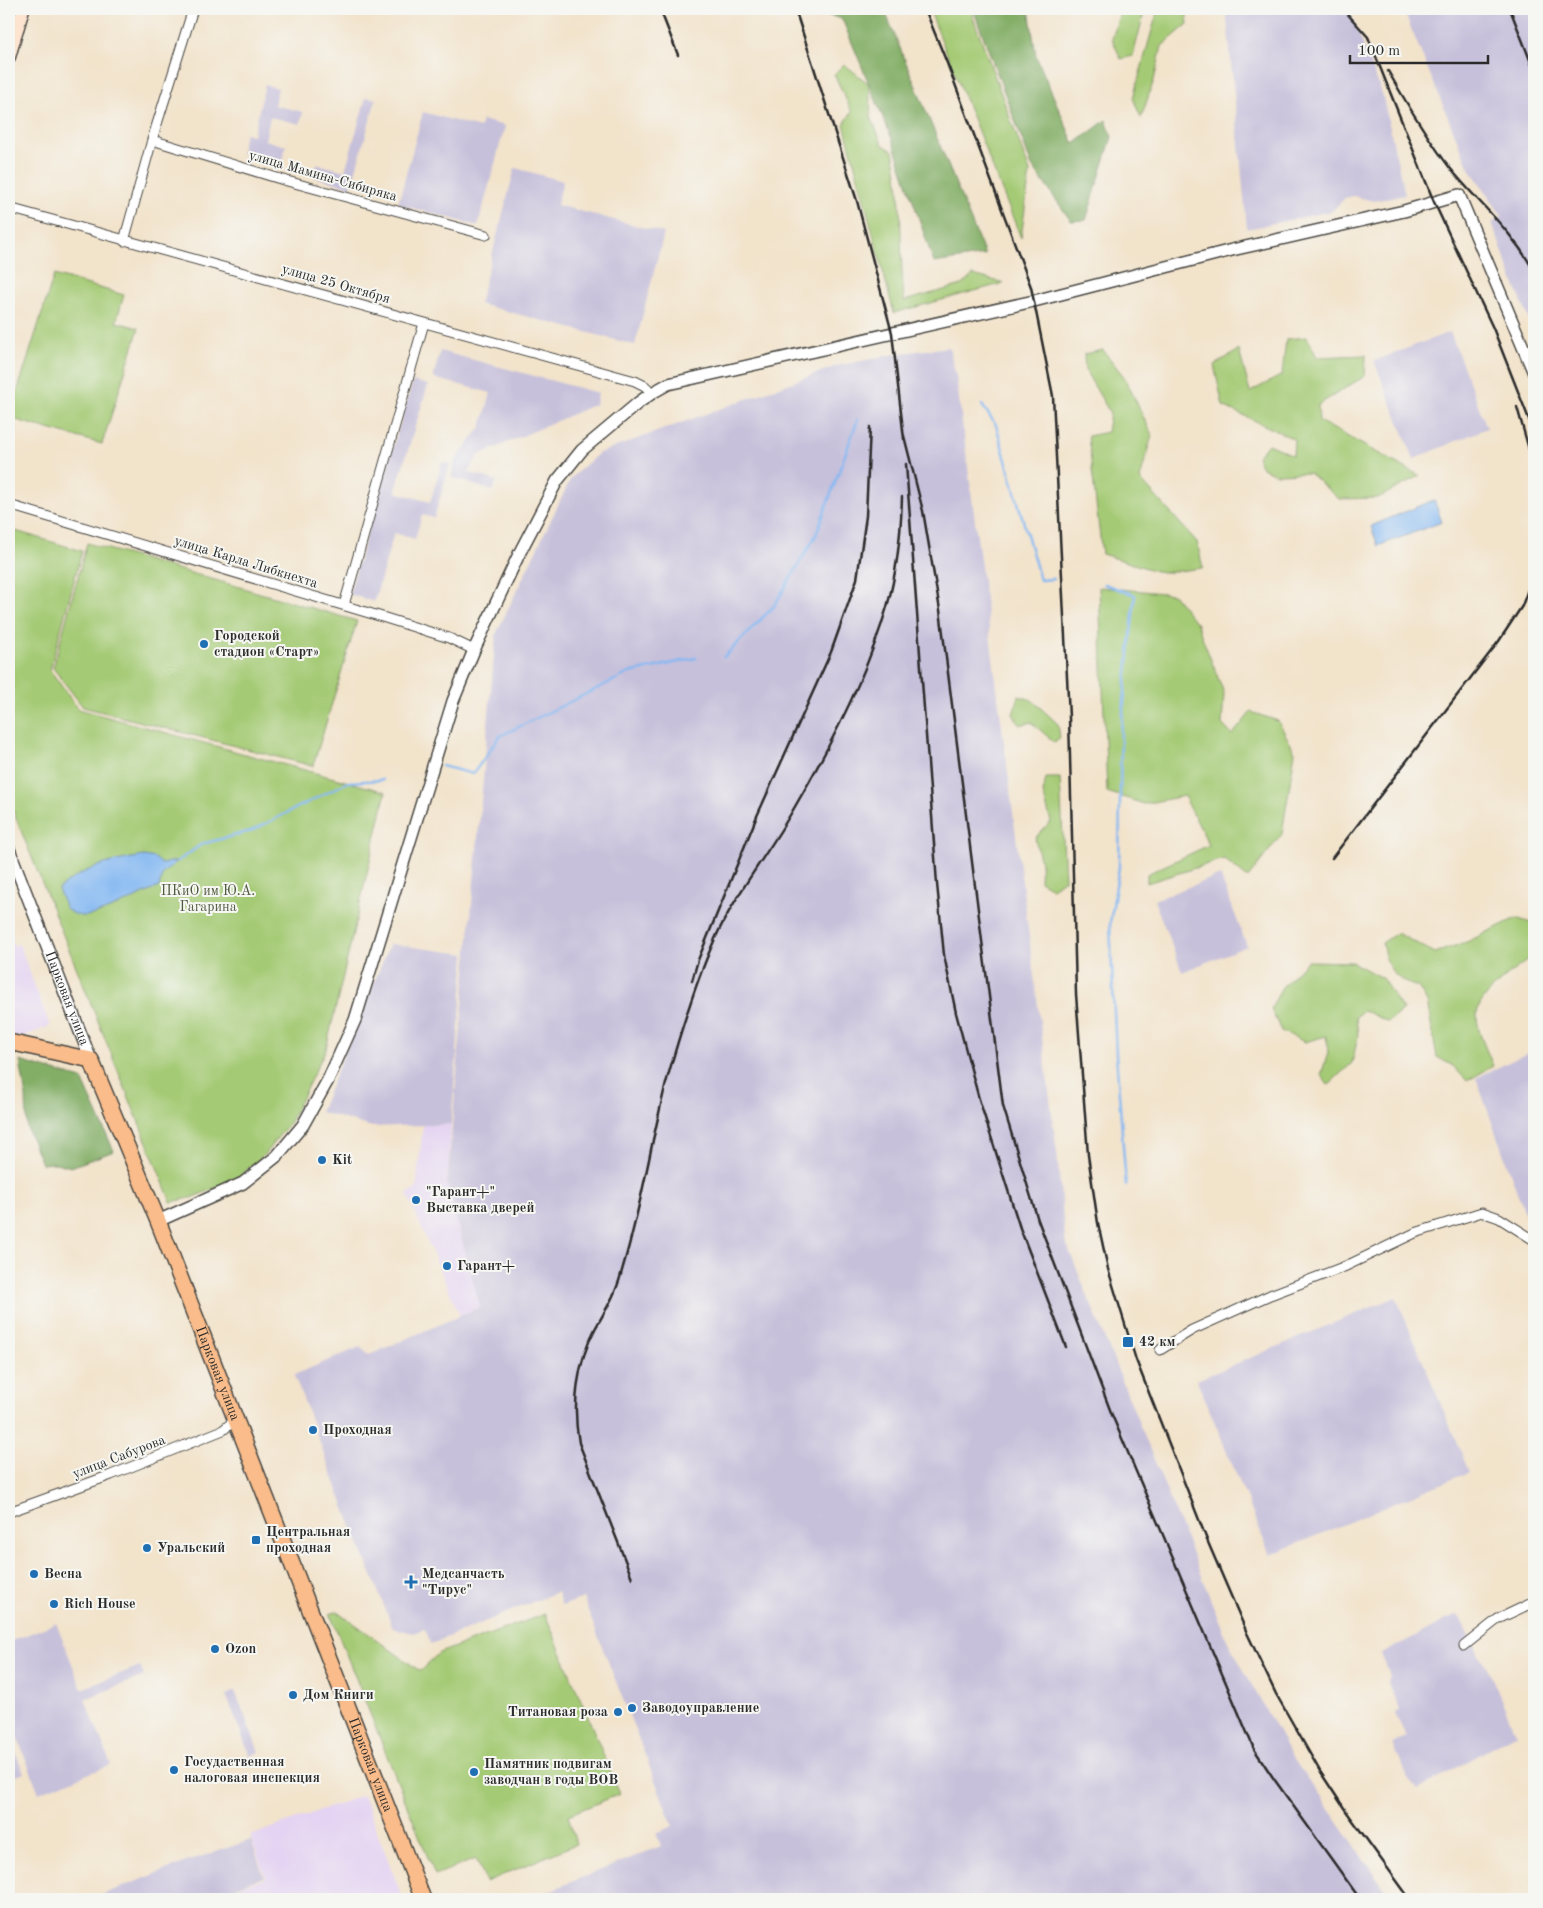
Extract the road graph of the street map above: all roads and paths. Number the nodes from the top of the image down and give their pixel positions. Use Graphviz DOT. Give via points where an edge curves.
graph roads {
  1 [pos="23,9"];
  2 [pos="193,9"];
  3 [pos="9,57"];
  4 [pos="152,140"];
  5 [pos="9,208"];
  6 [pos="486,235"];
  7 [pos="124,241"];
  8 [pos="424,323"];
  9 [pos="1534,373"];
  10 [pos="652,392"];
  11 [pos="9,505"];
  12 [pos="344,606"];
  13 [pos="474,650"];
  14 [pos="9,849"];
  15 [pos="9,1042"];
  16 [pos="91,1060"];
  17 [pos="158,1221"];
  18 [pos="1534,1240"];
  19 [pos="1160,1350"];
  20 [pos="235,1420"];
  21 [pos="9,1512"];
  22 [pos="1534,1602"];
  23 [pos="1464,1646"];
  24 [pos="423,1899"];
  1 -- 3 [label="main road"];
  2 -- 4 [label="street"];
  4 -- 6 [label="street, улица Мамина-Сибиряка"];
  4 -- 7 [label="street"];
  5 -- 7 [label="street, улица 25 Октября"];
  7 -- 8 [label="street, улица 25 Октября"];
  8 -- 10 [label="street, улица 25 Октября" via="635,381"];
  8 -- 12 [label="street"];
  9 -- 10 [label="street" via="1459,195 1034,301 668,384"];
  10 -- 13 [label="street" via="582,450 557,481"];
  11 -- 12 [label="street, улица Карла Либкнехта"];
  12 -- 13 [label="street, улица Карла Либкнехта" via="449,638"];
  13 -- 17 [label="street" via="453,700 355,1020 304,1125 277,1156 243,1183"];
  14 -- 16 [label="street, Парковая улица"];
  15 -- 16 [label="main road"];
  16 -- 17 [label="main road, Парковая улица"];
  17 -- 20 [label="main road, Парковая улица"];
  18 -- 19 [label="street" via="1499,1218 1482,1212 1415,1233 1346,1266 1270,1295 1192,1330"];
  20 -- 21 [label="street, улица Сабурова" via="208,1437"];
  20 -- 24 [label="main road, Парковая улица"];
  22 -- 23 [label="street" via="1498,1619"];
}
